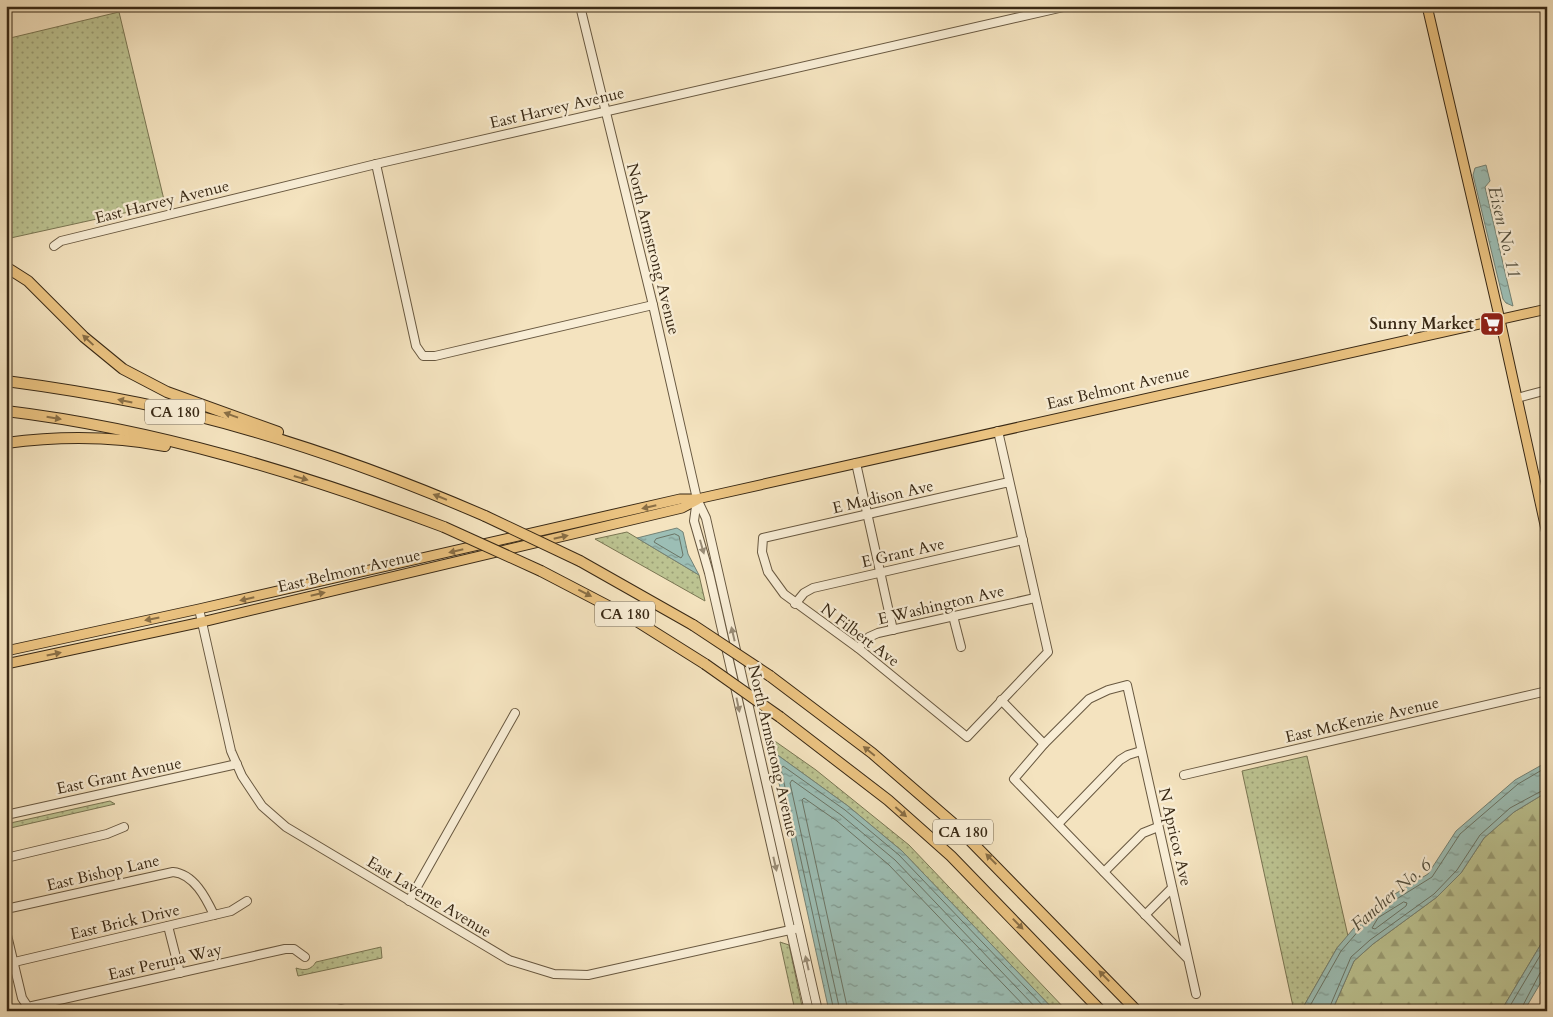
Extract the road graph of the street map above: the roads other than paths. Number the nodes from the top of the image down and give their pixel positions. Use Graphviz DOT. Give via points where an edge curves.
graph roads {
  1 [pos="580,6"];
  2 [pos="1068,6"];
  3 [pos="1427,6"];
  4 [pos="605,112"];
  5 [pos="376,164"];
  6 [pos="54,246"];
  7 [pos="6,267"];
  8 [pos="653,305"];
  9 [pos="1547,309"];
  10 [pos="1500,320"];
  11 [pos="6,381"];
  12 [pos="1547,390"];
  13 [pos="1517,398"];
  14 [pos="6,411"];
  15 [pos="998,431"];
  16 [pos="6,444"];
  17 [pos="340,460"];
  18 [pos="856,463"];
  19 [pos="254,464"];
  20 [pos="1010,482"];
  21 [pos="697,500"];
  22 [pos="868,515"];
  23 [pos="1547,534"];
  24 [pos="763,538"];
  25 [pos="1022,540"];
  26 [pos="880,572"];
  27 [pos="1035,598"];
  28 [pos="795,604"];
  29 [pos="199,610"];
  30 [pos="954,616"];
  31 [pos="202,622"];
  32 [pos="893,630"];
  33 [pos="960,647"];
  34 [pos="858,648"];
  35 [pos="6,651"];
  36 [pos="6,664"];
  37 [pos="1547,691"];
  38 [pos="1001,700"];
  39 [pos="515,713"];
  40 [pos="1044,744"];
  41 [pos="1142,751"];
  42 [pos="237,764"];
  43 [pos="1184,775"];
  44 [pos="6,814"];
  45 [pos="1058,824"];
  46 [pos="124,827"];
  47 [pos="1158,827"];
  48 [pos="6,858"];
  49 [pos="1104,872"];
  50 [pos="1172,888"];
  51 [pos="247,901"];
  52 [pos="409,901"];
  53 [pos="6,909"];
  54 [pos="1145,915"];
  55 [pos="214,916"];
  56 [pos="168,926"];
  57 [pos="800,928"];
  58 [pos="790,930"];
  59 [pos="6,931"];
  60 [pos="305,957"];
  61 [pos="1188,959"];
  62 [pos="9,963"];
  63 [pos="180,973"];
  64 [pos="1196,994"];
  65 [pos="348,1010"];
  66 [pos="333,1011"];
  67 [pos="809,1011"];
  68 [pos="818,1011"];
  69 [pos="1101,1011"];
  70 [pos="1137,1011"];
  1 -- 4 [label="street, North Armstrong Avenue"];
  2 -- 4 [label="street, East Harvey Avenue"];
  3 -- 10 [label="main road"];
  4 -- 5 [label="street, East Harvey Avenue"];
  4 -- 8 [label="street, North Armstrong Avenue"];
  5 -- 6 [label="street, East Harvey Avenue" via="61,240"];
  5 -- 8 [label="street" via="416,346 423,356 435,356"];
  17 -- 7 [label="highway, one-way" via="302,441 187,400 137,377 98,350 28,281"];
  8 -- 21 [label="street, North Armstrong Avenue"];
  9 -- 10 [label="main road, East Belmont Avenue"];
  10 -- 13 [label="main road"];
  10 -- 15 [label="main road, East Belmont Avenue"];
  17 -- 11 [label="highway, CA 180, one-way" via="252,430 192,415"];
  12 -- 13 [label="street"];
  13 -- 23 [label="main road"];
  14 -- 19 [label="highway, CA 180, one-way" via="110,428"];
  15 -- 18 [label="main road, East Belmont Avenue"];
  15 -- 20 [label="street"];
  16 -- 19 [label="highway" via="69,438 109,439"];
  70 -- 17 [label="highway, CA 180, one-way, bridge" via="954,824 872,753 770,676 693,626 580,561 485,516"];
  18 -- 21 [label="main road, East Belmont Avenue"];
  18 -- 22 [label="street"];
  19 -- 69 [label="highway, CA 180, one-way, bridge" via="347,492 444,527 635,620 705,664 888,800 951,856"];
  20 -- 22 [label="street, E Madison Ave"];
  20 -- 25 [label="street"];
  21 -- 29 [label="main road, East Belmont Avenue, one-way" via="680,500"];
  31 -- 21 [label="main road, East Belmont Avenue, one-way" via="682,508"];
  57 -- 21 [label="street, North Armstrong Avenue, one-way" via="706,518"];
  21 -- 58 [label="street, North Armstrong Avenue, one-way" via="694,521 709,573"];
  22 -- 24 [label="street, E Madison Ave"];
  22 -- 26 [label="street"];
  24 -- 28 [label="street, N Filbert Ave" via="762,552 768,572"];
  25 -- 26 [label="street, E Grant Ave"];
  25 -- 27 [label="street"];
  26 -- 28 [label="street, E Grant Ave" via="813,588"];
  26 -- 32 [label="street"];
  27 -- 30 [label="street, E Washington Ave"];
  27 -- 38 [label="street" via="1048,652"];
  28 -- 34 [label="street, N Filbert Ave"];
  29 -- 31 [label="street, East Laverne Avenue"];
  29 -- 35 [label="main road, East Belmont Avenue, one-way"];
  30 -- 32 [label="street, E Washington Ave"];
  30 -- 33 [label="street"];
  36 -- 31 [label="main road, East Belmont Avenue, one-way"];
  31 -- 42 [label="street, East Laverne Avenue"];
  32 -- 34 [label="street, E Washington Ave" via="869,637"];
  34 -- 38 [label="street, N Filbert Ave" via="967,738"];
  37 -- 43 [label="street, East McKenzie Avenue"];
  38 -- 40 [label="street"];
  39 -- 52 [label="street"];
  40 -- 41 [label="street, N Apricot Ave" via="1089,699 1127,685"];
  40 -- 45 [label="street" via="1014,779"];
  41 -- 45 [label="street" via="1120,760"];
  41 -- 47 [label="street, N Apricot Ave"];
  42 -- 44 [label="street, East Grant Avenue"];
  42 -- 52 [label="street, East Laverne Avenue" via="262,806 286,827"];
  45 -- 49 [label="street"];
  46 -- 48 [label="street"];
  47 -- 49 [label="street" via="1143,833"];
  47 -- 50 [label="street, N Apricot Ave"];
  49 -- 54 [label="street"];
  50 -- 54 [label="street"];
  50 -- 61 [label="street, N Apricot Ave"];
  51 -- 55 [label="street, East Brick Drive"];
  52 -- 58 [label="street, East Laverne Avenue" via="509,960 542,971 573,976 603,973"];
  53 -- 55 [label="street, East Bishop Lane" via="179,872 196,884"];
  54 -- 61 [label="street"];
  55 -- 56 [label="street, East Brick Drive"];
  56 -- 62 [label="street, East Brick Drive"];
  56 -- 63 [label="street"];
  57 -- 58 [label="street, East Laverne Avenue"];
  68 -- 57 [label="street, North Armstrong Avenue, one-way"];
  58 -- 67 [label="street, North Armstrong Avenue"];
  59 -- 62 [label="street"];
  60 -- 63 [label="street, East Peruna Way" via="294,949 285,949"];
  61 -- 64 [label="street, N Apricot Ave"];
  62 -- 63 [label="street, East Peruna Way" via="28,1007"];
  65 -- 66 [label="street"];
}
